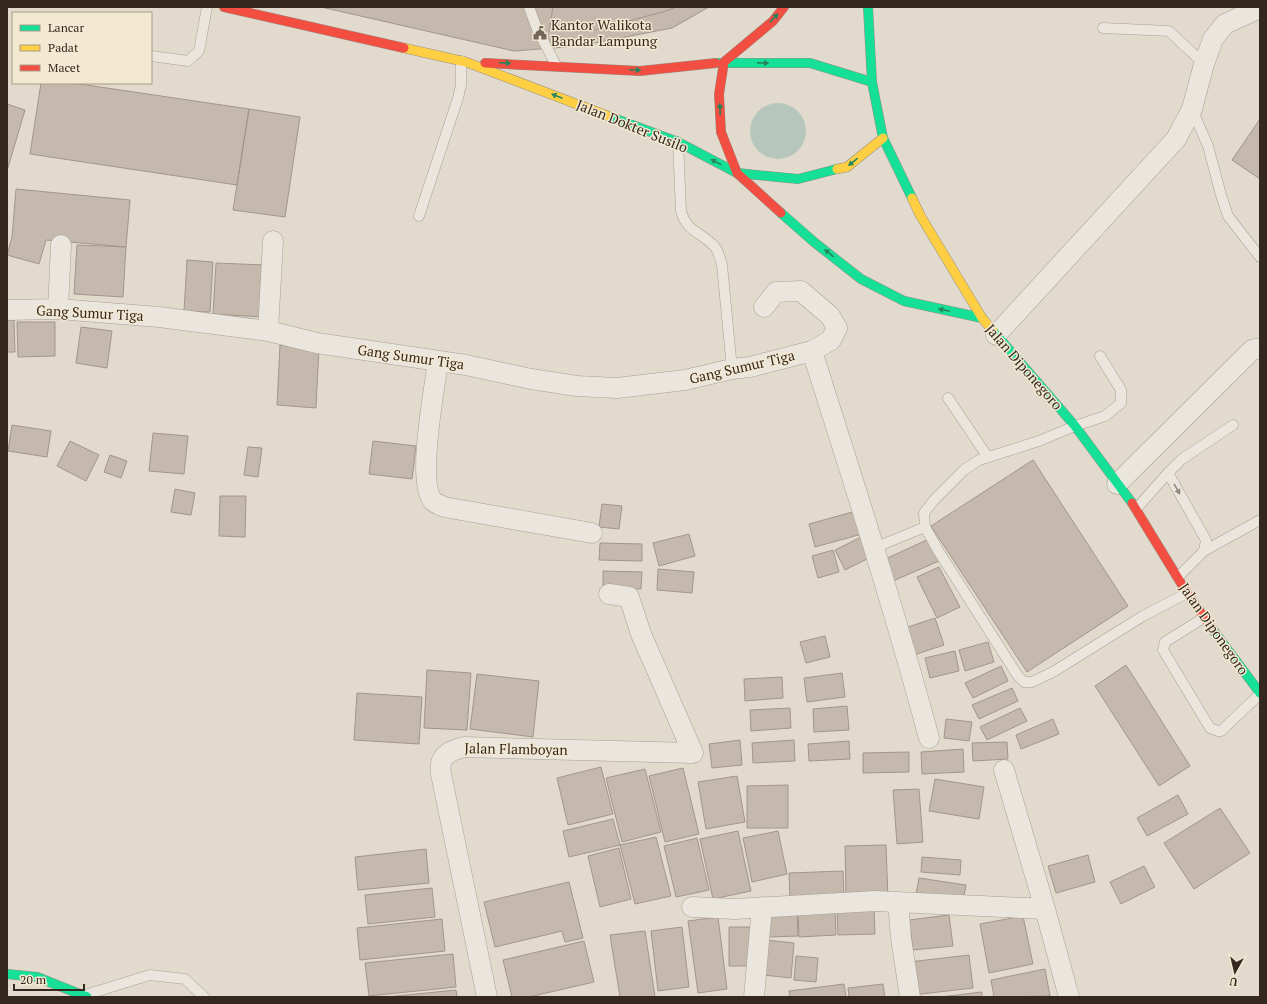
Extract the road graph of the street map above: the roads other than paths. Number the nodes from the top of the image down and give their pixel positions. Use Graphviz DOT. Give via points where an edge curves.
graph roads {
  1 [pos="207,7"];
  2 [pos="224,7"];
  3 [pos="529,7"];
  4 [pos="784,7"];
  5 [pos="868,7"];
  6 [pos="1260,8"];
  7 [pos="1103,28"];
  8 [pos="152,56"];
  9 [pos="464,61"];
  10 [pos="724,62"];
  11 [pos="1204,64"];
  12 [pos="556,66"];
  13 [pos="872,82"];
  14 [pos="1192,109"];
  15 [pos="883,138"];
  16 [pos="678,142"];
  17 [pos="737,173"];
  18 [pos="419,216"];
  19 [pos="273,241"];
  20 [pos="61,245"];
  21 [pos="1260,257"];
  22 [pos="764,307"];
  23 [pos="58,309"];
  24 [pos="7,310"];
  25 [pos="982,318"];
  26 [pos="268,331"];
  27 [pos="996,335"];
  28 [pos="1260,348"];
  29 [pos="812,351"];
  30 [pos="1100,356"];
  31 [pos="438,361"];
  32 [pos="732,369"];
  33 [pos="948,398"];
  34 [pos="1233,425"];
  35 [pos="1075,426"];
  36 [pos="987,456"];
  37 [pos="1168,473"];
  38 [pos="1117,484"];
  39 [pos="1136,509"];
  40 [pos="1260,520"];
  41 [pos="925,527"];
  42 [pos="592,533"];
  43 [pos="874,548"];
  44 [pos="1204,551"];
  45 [pos="1178,577"];
  46 [pos="1187,593"];
  47 [pos="609,594"];
  48 [pos="1205,617"];
  49 [pos="1260,693"];
  50 [pos="929,738"];
  51 [pos="1004,770"];
  52 [pos="898,902"];
  53 [pos="692,907"];
  54 [pos="762,908"];
  55 [pos="1045,909"];
  56 [pos="7,974"];
  57 [pos="86,996"];
  58 [pos="204,997"];
  59 [pos="487,997"];
  60 [pos="754,997"];
  61 [pos="910,997"];
  62 [pos="1069,997"];
  1 -- 8 [label="lane" via="199,51 188,61"];
  2 -- 9 [label="main road, Jalan Dokter Susilo"];
  3 -- 12 [label="lane"];
  10 -- 4 [label="main road, one-way" via="773,21"];
  5 -- 13 [label="main road, Jalan Diponegoro"];
  6 -- 11 [label="street" via="1225,24 1213,39"];
  7 -- 11 [label="lane" via="1169,31"];
  9 -- 12 [label="main road, Jalan Dokter Susilo, one-way"];
  16 -- 9 [label="main road, Jalan Dokter Susilo, one-way"];
  9 -- 18 [label="lane" via="458,98"];
  12 -- 10 [label="main road, Jalan Dokter Susilo, one-way" via="640,71"];
  10 -- 13 [label="main road, Jalan Dokter Susilo, one-way" via="810,63"];
  17 -- 10 [label="main road, one-way" via="721,132 719,94"];
  11 -- 14 [label="street"];
  13 -- 15 [label="main road, Jalan Diponegoro"];
  14 -- 21 [label="lane" via="1208,146 1228,216"];
  14 -- 27 [label="street" via="1176,139"];
  15 -- 17 [label="main road, Jalan Dokter Susilo, one-way" via="847,167 798,179"];
  15 -- 25 [label="main road, Jalan Diponegoro" via="920,215"];
  17 -- 16 [label="main road, Jalan Dokter Susilo, one-way"];
  16 -- 32 [label="lane" via="681,211 684,221 715,247 722,265"];
  25 -- 17 [label="main road, one-way" via="904,301 861,279 814,242"];
  19 -- 26 [label="street"];
  20 -- 23 [label="street"];
  22 -- 29 [label="street, Gang Sumur Tiga" via="776,292 801,291 830,316 837,328 831,340"];
  23 -- 24 [label="street, Gang Sumur Tiga"];
  23 -- 26 [label="street, Gang Sumur Tiga" via="159,317"];
  25 -- 27 [label="main road, Jalan Diponegoro"];
  26 -- 31 [label="street, Gang Sumur Tiga" via="317,343"];
  27 -- 35 [label="main road, Jalan Diponegoro"];
  28 -- 38 [label="street" via="1252,350"];
  29 -- 32 [label="street, Gang Sumur Tiga"];
  29 -- 43 [label="street"];
  30 -- 35 [label="lane" via="1121,390 1121,403 1105,416"];
  31 -- 32 [label="street, Gang Sumur Tiga" via="495,370 530,379 577,386 616,388 685,380"];
  31 -- 42 [label="street" via="425,470 429,491 434,501 444,507"];
  33 -- 36 [label="lane"];
  34 -- 37 [label="lane" via="1182,459"];
  35 -- 36 [label="lane" via="1038,441"];
  35 -- 38 [label="main road, Jalan Diponegoro"];
  36 -- 41 [label="lane" via="964,470 934,500 924,513"];
  37 -- 39 [label="lane"];
  37 -- 44 [label="lane, one-way" via="1206,540"];
  38 -- 39 [label="main road, Jalan Diponegoro"];
  39 -- 45 [label="main road, Jalan Diponegoro"];
  40 -- 44 [label="lane"];
  41 -- 43 [label="lane"];
  41 -- 46 [label="lane" via="966,596 1024,682 1032,682 1053,672 1143,616"];
  43 -- 50 [label="street"];
  44 -- 45 [label="lane"];
  45 -- 46 [label="main road, Jalan Diponegoro"];
  46 -- 48 [label="main road, Jalan Diponegoro"];
  47 -- 59 [label="street, Jalan Flamboyan" via="630,597 641,634 693,752 464,746 447,754 440,763 441,774"];
  48 -- 49 [label="main road, Jalan Diponegoro"];
  48 -- 49 [label="lane" via="1165,642 1163,650 1210,728 1221,732"];
  51 -- 55 [label="street"];
  52 -- 54 [label="street"];
  52 -- 55 [label="street"];
  52 -- 61 [label="street" via="898,922"];
  53 -- 54 [label="street"];
  54 -- 60 [label="street"];
  55 -- 62 [label="street"];
  56 -- 57 [label="main road" via="38,977"];
  57 -- 58 [label="lane" via="150,975 185,980"];
}
